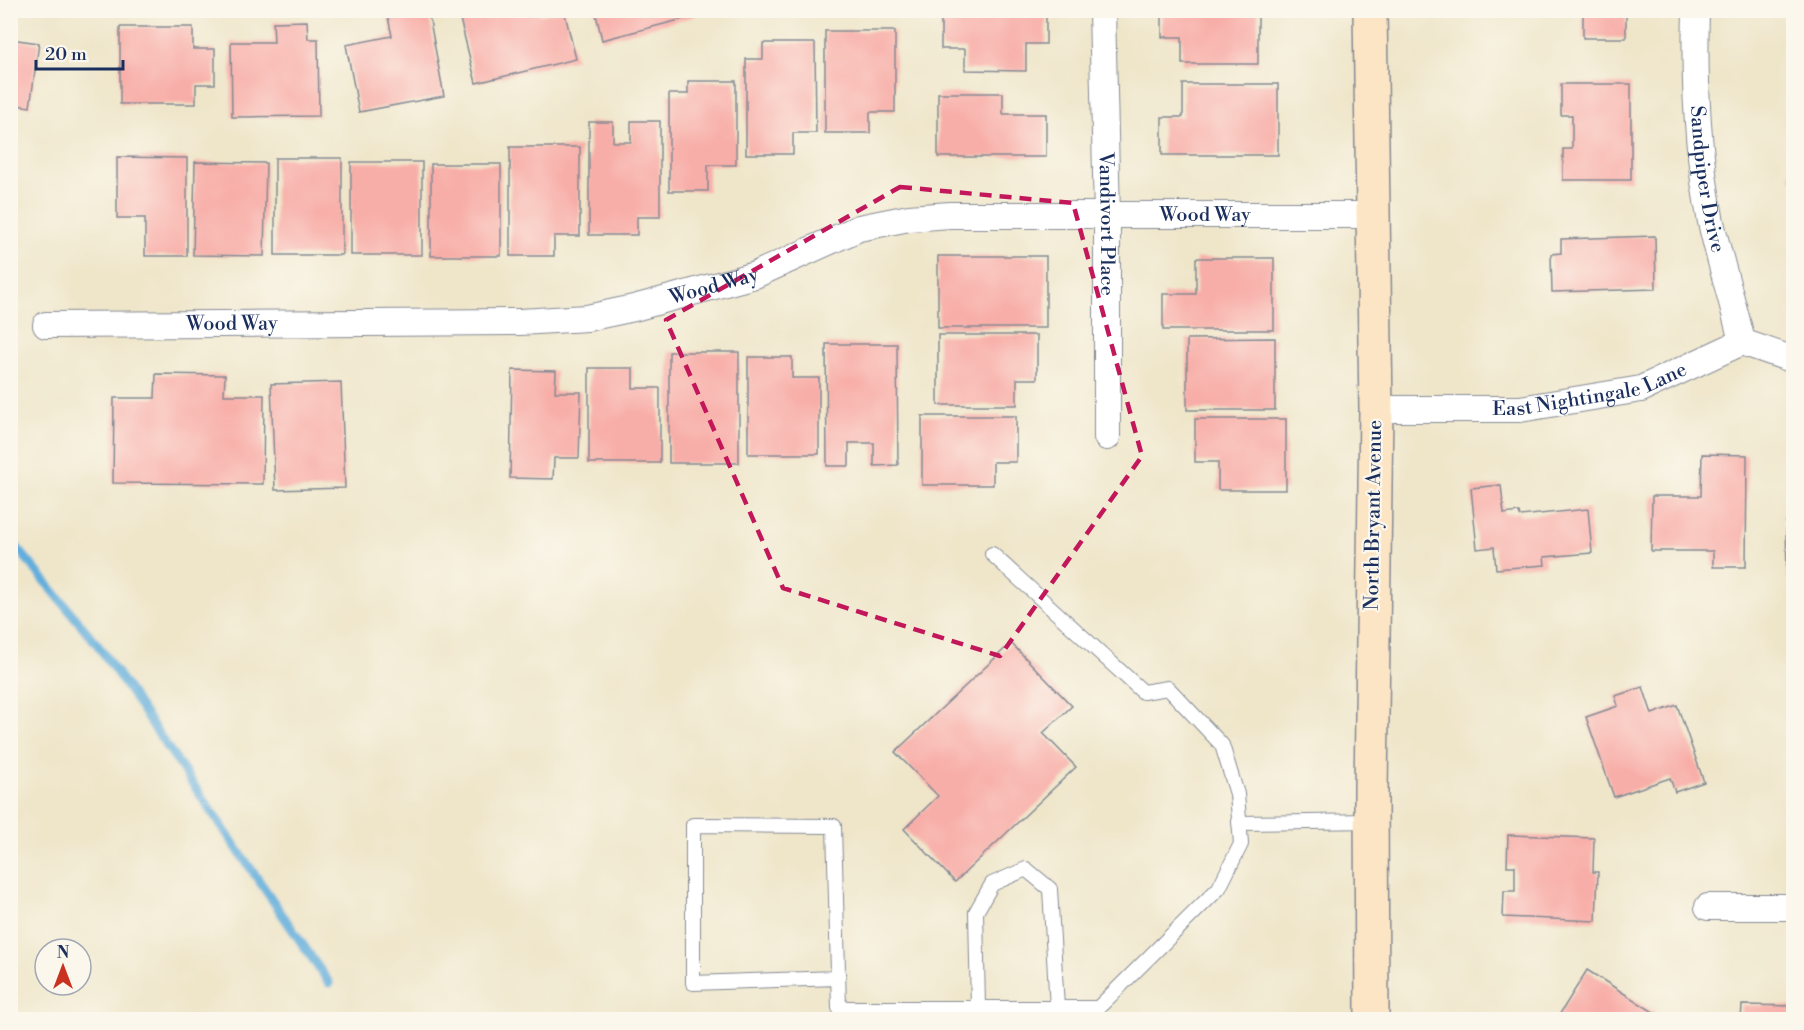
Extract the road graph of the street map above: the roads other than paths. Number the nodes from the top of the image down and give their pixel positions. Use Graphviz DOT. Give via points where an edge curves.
graph roads {
  1 [pos="1102,10"];
  2 [pos="1370,10"];
  3 [pos="1696,10"];
  4 [pos="1107,215"];
  5 [pos="1372,215"];
  6 [pos="46,326"];
  7 [pos="1742,342"];
  8 [pos="1794,360"];
  9 [pos="1376,409"];
  10 [pos="1107,437"];
  11 [pos="992,554"];
  12 [pos="1371,821"];
  13 [pos="1239,823"];
  14 [pos="1708,907"];
  15 [pos="1794,907"];
  16 [pos="838,978"];
  17 [pos="978,1008"];
  18 [pos="1057,1008"];
  19 [pos="1372,1020"];
  1 -- 4 [label="street, Vandivort Place"];
  2 -- 5 [label="street, North Bryant Avenue"];
  3 -- 7 [label="street, Sandpiper Drive" via="1695,58 1711,222"];
  4 -- 5 [label="street, Wood Way"];
  4 -- 6 [label="street, Wood Way" via="950,215 879,224 859,228 755,275 587,318 520,322"];
  4 -- 10 [label="street, Vandivort Place"];
  5 -- 9 [label="street, North Bryant Avenue"];
  7 -- 8 [label="street"];
  7 -- 9 [label="street, East Nightingale Lane" via="1641,389 1520,409"];
  9 -- 12 [label="street, North Bryant Avenue"];
  11 -- 13 [label="lane" via="1143,692 1167,688 1222,745 1237,794"];
  12 -- 13 [label="lane"];
  12 -- 19 [label="street, North Bryant Avenue"];
  13 -- 18 [label="lane" via="1241,844 1219,888 1098,1008"];
  14 -- 15 [label="street"];
  16 -- 16 [label="lane" via="693,983 693,825 834,826"];
  16 -- 17 [label="lane" via="839,1008"];
  17 -- 18 [label="lane"];
  17 -- 18 [label="lane" via="976,912 992,884 1026,869 1050,889"];
}
